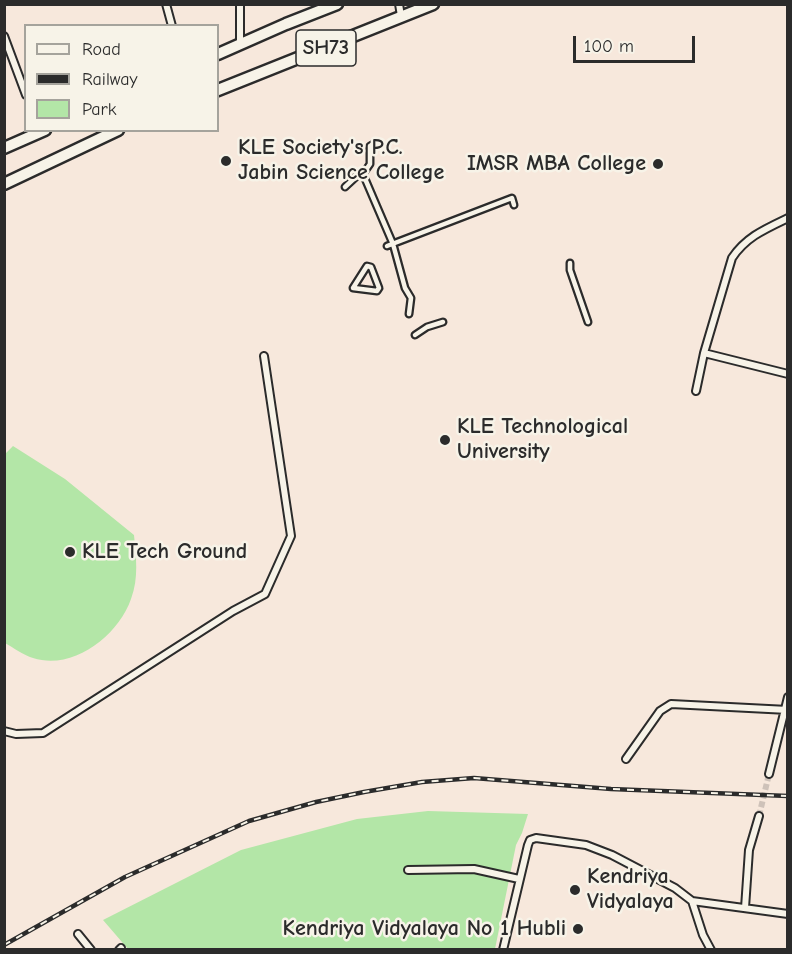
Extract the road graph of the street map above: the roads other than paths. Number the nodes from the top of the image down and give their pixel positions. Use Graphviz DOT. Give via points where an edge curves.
graph roads {
  1 [pos="166,4"];
  2 [pos="240,4"];
  3 [pos="337,4"];
  4 [pos="399,4"];
  5 [pos="433,4"];
  6 [pos="412,8"];
  7 [pos="401,16"];
  8 [pos="171,24"];
  9 [pos="4,36"];
  10 [pos="240,45"];
  11 [pos="219,54"];
  12 [pos="24,90"];
  13 [pos="219,90"];
  14 [pos="40,132"];
  15 [pos="114,132"];
  16 [pos="375,143"];
  17 [pos="4,148"];
  18 [pos="363,174"];
  19 [pos="4,184"];
  20 [pos="345,187"];
  21 [pos="514,205"];
  22 [pos="788,218"];
  23 [pos="391,245"];
  24 [pos="570,263"];
  25 [pos="371,267"];
  26 [pos="409,314"];
  27 [pos="443,322"];
  28 [pos="588,322"];
  29 [pos="415,334"];
  30 [pos="704,353"];
  31 [pos="264,356"];
  32 [pos="788,374"];
  33 [pos="696,391"];
  34 [pos="788,697"];
  35 [pos="786,710"];
  36 [pos="4,732"];
  37 [pos="626,759"];
  38 [pos="769,774"];
  39 [pos="759,816"];
  40 [pos="408,870"];
  41 [pos="519,879"];
  42 [pos="692,901"];
  43 [pos="745,908"];
  44 [pos="788,914"];
  45 [pos="78,934"];
  46 [pos="91,950"];
  47 [pos="503,950"];
  48 [pos="711,950"];
  1 -- 8 [label="street"];
  2 -- 10 [label="street"];
  3 -- 10 [label="main road, SH73"];
  4 -- 7 [label="street"];
  5 -- 6 [label="main road, SH73"];
  6 -- 7 [label="main road, SH73"];
  7 -- 13 [label="main road, SH73"];
  9 -- 12 [label="street"];
  10 -- 11 [label="main road, SH73"];
  14 -- 17 [label="main road"];
  15 -- 19 [label="main road"];
  16 -- 18 [label="street" via="370,146 370,164"];
  18 -- 20 [label="street"];
  18 -- 23 [label="street"];
  21 -- 23 [label="street" via="512,198"];
  22 -- 30 [label="street" via="749,237 732,258"];
  23 -- 26 [label="street" via="411,298"];
  24 -- 28 [label="street"];
  25 -- 25 [label="street" via="367,266 354,289 378,290"];
  27 -- 29 [label="street"];
  30 -- 32 [label="street"];
  30 -- 33 [label="street"];
  31 -- 36 [label="street" via="291,536 265,594 43,734"];
  34 -- 35 [label="street"];
  35 -- 37 [label="street" via="671,704 660,711"];
  35 -- 38 [label="street"];
  39 -- 43 [label="street" via="749,850"];
  40 -- 41 [label="street" via="474,869"];
  41 -- 42 [label="street" via="530,840 557,840 586,844 612,855"];
  41 -- 47 [label="street"];
  42 -- 43 [label="street"];
  42 -- 48 [label="street"];
  43 -- 44 [label="street"];
  45 -- 46 [label="street"];
}
